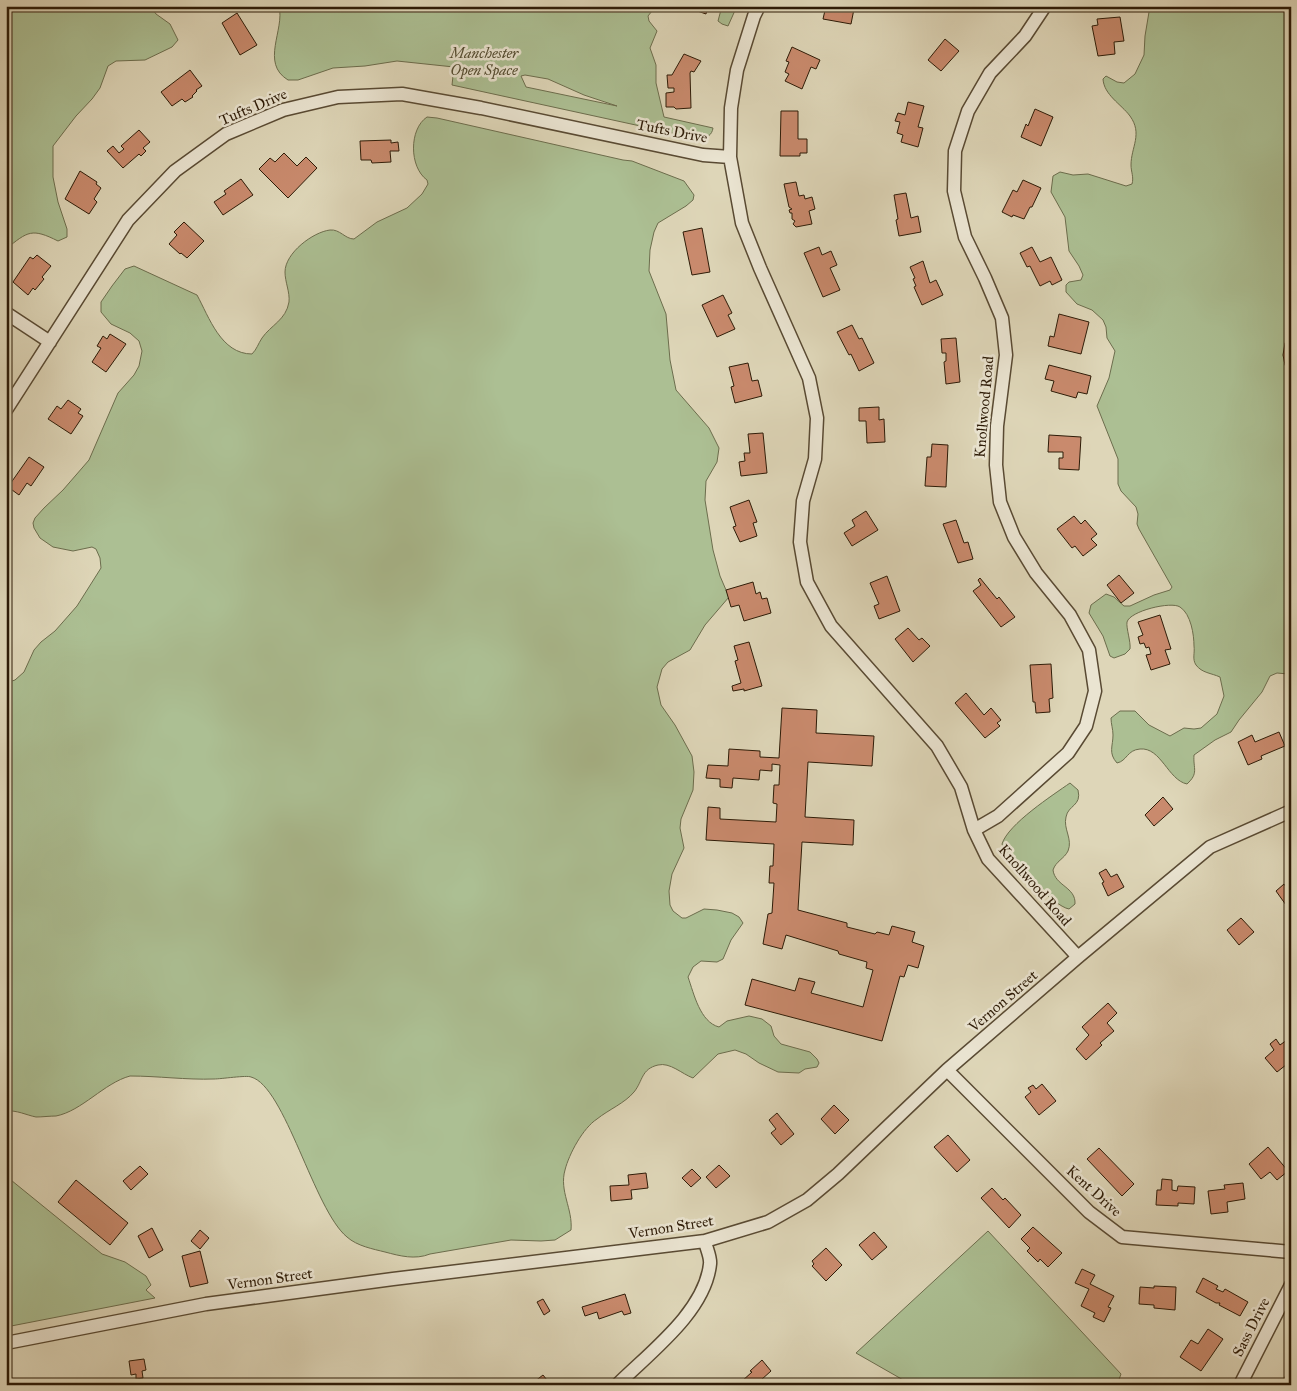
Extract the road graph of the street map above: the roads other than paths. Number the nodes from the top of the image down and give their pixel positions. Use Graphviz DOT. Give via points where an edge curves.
graph roads {
  1 [pos="759,6"];
  2 [pos="1045,6"];
  3 [pos="730,157"];
  4 [pos="6,314"];
  5 [pos="50,342"];
  6 [pos="6,410"];
  7 [pos="1291,811"];
  8 [pos="974,830"];
  9 [pos="1078,957"];
  10 [pos="947,1070"];
  11 [pos="705,1241"];
  12 [pos="1291,1252"];
  13 [pos="1291,1285"];
  14 [pos="6,1343"];
  15 [pos="617,1385"];
  16 [pos="1240,1385"];
  1 -- 3 [label="street, Knollwood Road" via="737,70 730,108"];
  2 -- 8 [label="street, Knollwood Road" via="1025,36 990,73 968,111 956,151 954,191 964,237 1002,318 1006,355 996,456 1000,502 1014,537 1036,573 1070,615 1089,650 1096,691 1086,726 1068,753 998,816"];
  3 -- 5 [label="street, Tufts Drive" via="703,155 402,94 338,96 283,110 226,134 175,170 128,220"];
  3 -- 8 [label="street, Knollwood Road" via="742,223 809,378 817,418 814,459 803,501 800,542 807,582 831,626 937,746 961,787"];
  4 -- 5 [label="street"];
  5 -- 6 [label="street, Tufts Drive"];
  7 -- 9 [label="street, Vernon Street" via="1210,847"];
  8 -- 9 [label="street, Knollwood Road" via="988,860"];
  9 -- 10 [label="street, Vernon Street"];
  10 -- 11 [label="street, Vernon Street" via="807,1200 768,1222"];
  10 -- 12 [label="street, Kent Drive" via="1089,1212 1122,1237"];
  11 -- 14 [label="street, Vernon Street" via="206,1304"];
  11 -- 15 [label="street" via="710,1262 695,1306"];
  13 -- 16 [label="street, Sass Drive"];
}
